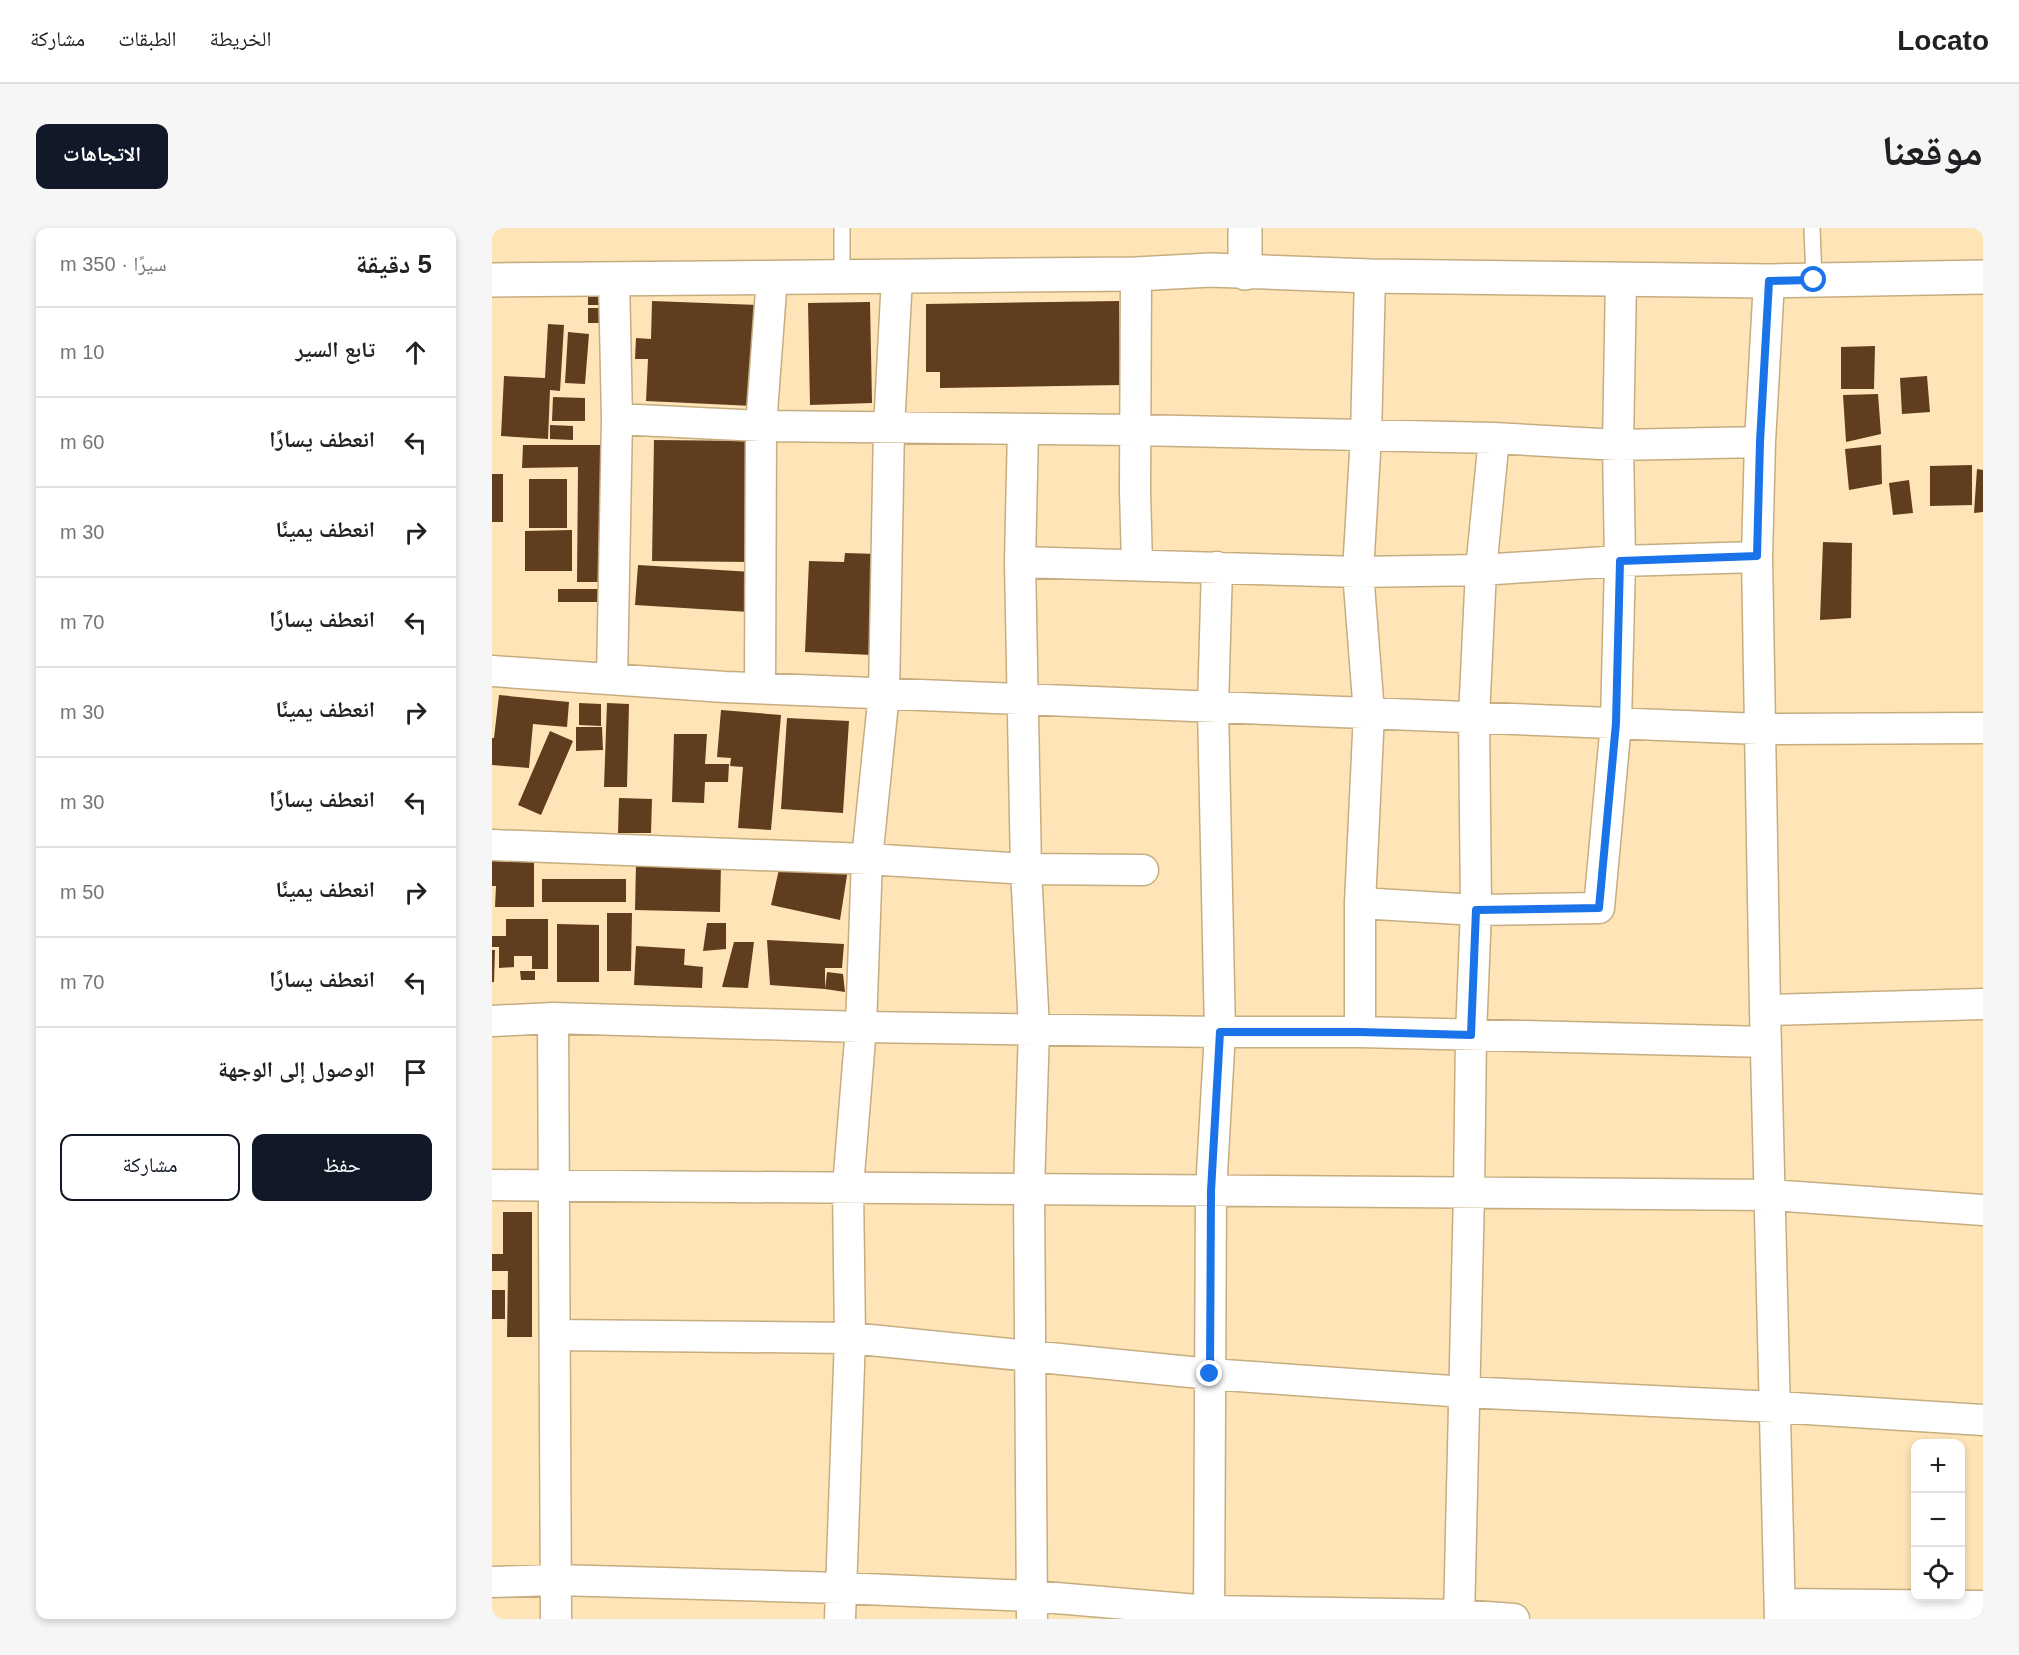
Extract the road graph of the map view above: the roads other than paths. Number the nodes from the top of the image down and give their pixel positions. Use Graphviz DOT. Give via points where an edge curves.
graph roads {
  1 [pos="842,228"];
  2 [pos="1245,228"];
  3 [pos="1812,228"];
  4 [pos="1245,273"];
  5 [pos="1136,274"];
  6 [pos="1370,276"];
  7 [pos="772,277"];
  8 [pos="842,277"];
  9 [pos="897,277"];
  10 [pos="1983,278"];
  11 [pos="614,279"];
  12 [pos="1621,279"];
  13 [pos="492,280"];
  14 [pos="1814,280"];
  15 [pos="1769,281"];
  16 [pos="617,419"];
  17 [pos="761,426"];
  18 [pos="889,428"];
  19 [pos="1023,429"];
  20 [pos="1136,430"];
  21 [pos="1366,436"];
  22 [pos="1494,438"];
  23 [pos="1760,442"];
  24 [pos="1618,445"];
  25 [pos="1757,556"];
  26 [pos="1620,561"];
  27 [pos="1020,562"];
  28 [pos="1137,565"];
  29 [pos="1217,567"];
  30 [pos="1481,570"];
  31 [pos="1358,573"];
  32 [pos="492,670"];
  33 [pos="612,679"];
  34 [pos="760,688"];
  35 [pos="884,693"];
  36 [pos="1022,699"];
  37 [pos="1213,707"];
  38 [pos="1369,713"];
  39 [pos="1474,717"];
  40 [pos="1616,723"];
  41 [pos="1983,728"];
  42 [pos="1759,729"];
  43 [pos="492,845"];
  44 [pos="867,859"];
  45 [pos="1026,869"];
  46 [pos="1143,870"];
  47 [pos="1360,903"];
  48 [pos="1476,910"];
  49 [pos="1983,1004"];
  50 [pos="1765,1010"];
  51 [pos="553,1018"];
  52 [pos="492,1021"];
  53 [pos="861,1027"];
  54 [pos="1034,1029"];
  55 [pos="1220,1032"];
  56 [pos="1360,1032"];
  57 [pos="1471,1035"];
  58 [pos="1766,1042"];
  59 [pos="492,1185"];
  60 [pos="554,1185"];
  61 [pos="848,1187"];
  62 [pos="1029,1189"];
  63 [pos="1211,1191"];
  64 [pos="1469,1192"];
  65 [pos="1770,1195"];
  66 [pos="1983,1210"];
  67 [pos="555,1335"];
  68 [pos="850,1338"];
  69 [pos="1030,1357"];
  70 [pos="1210,1374"];
  71 [pos="1465,1392"];
  72 [pos="1776,1407"];
  73 [pos="1983,1420"];
  74 [pos="556,1580"];
  75 [pos="492,1582"];
  76 [pos="840,1588"];
  77 [pos="1983,1606"];
  78 [pos="1032,1607"];
  79 [pos="1781,1611"];
  80 [pos="1209,1615"];
  81 [pos="1459,1617"];
  82 [pos="556,1619"];
  83 [pos="840,1619"];
  84 [pos="1514,1619"];
  1 -- 8 [label="lane"];
  2 -- 4 [label="main road"];
  3 -- 14 [label="lane"];
  4 -- 5 [label="main road" via="1210,270"];
  4 -- 6 [label="main road"];
  5 -- 9 [label="main road"];
  5 -- 20 [label="street"];
  6 -- 12 [label="main road"];
  6 -- 21 [label="street"];
  7 -- 8 [label="main road"];
  7 -- 11 [label="main road"];
  7 -- 17 [label="street"];
  8 -- 9 [label="main road"];
  9 -- 18 [label="street"];
  10 -- 14 [label="main road"];
  11 -- 13 [label="main road"];
  11 -- 16 [label="street"];
  12 -- 15 [label="main road"];
  12 -- 24 [label="street"];
  14 -- 15 [label="main road"];
  15 -- 23 [label="street"];
  16 -- 17 [label="street"];
  16 -- 33 [label="street"];
  17 -- 18 [label="street"];
  17 -- 34 [label="street"];
  18 -- 19 [label="street"];
  18 -- 35 [label="street"];
  19 -- 20 [label="street"];
  19 -- 27 [label="street"];
  20 -- 21 [label="street"];
  20 -- 28 [label="street"];
  21 -- 22 [label="street"];
  21 -- 31 [label="street"];
  22 -- 24 [label="street"];
  22 -- 30 [label="street"];
  23 -- 24 [label="street"];
  23 -- 25 [label="street"];
  24 -- 26 [label="street"];
  25 -- 26 [label="street"];
  25 -- 42 [label="street"];
  26 -- 30 [label="street"];
  26 -- 40 [label="street"];
  27 -- 28 [label="street"];
  27 -- 36 [label="street"];
  28 -- 29 [label="street"];
  29 -- 31 [label="street"];
  29 -- 37 [label="street"];
  30 -- 31 [label="street"];
  30 -- 39 [label="street"];
  31 -- 38 [label="street"];
  32 -- 33 [label="street"];
  33 -- 34 [label="street"];
  34 -- 35 [label="street"];
  35 -- 36 [label="street"];
  35 -- 44 [label="street"];
  36 -- 37 [label="street"];
  36 -- 45 [label="street"];
  37 -- 38 [label="street"];
  37 -- 55 [label="street"];
  38 -- 39 [label="street"];
  38 -- 47 [label="street"];
  39 -- 40 [label="street"];
  39 -- 48 [label="street"];
  40 -- 42 [label="street"];
  40 -- 48 [label="street" via="1599,908"];
  41 -- 42 [label="street"];
  42 -- 50 [label="street"];
  43 -- 44 [label="street"];
  44 -- 45 [label="street"];
  44 -- 53 [label="street"];
  45 -- 46 [label="street"];
  45 -- 54 [label="street"];
  47 -- 48 [label="street"];
  47 -- 56 [label="street"];
  48 -- 57 [label="street"];
  49 -- 50 [label="street"];
  50 -- 58 [label="street"];
  51 -- 52 [label="street"];
  51 -- 53 [label="street"];
  51 -- 60 [label="street"];
  53 -- 54 [label="street"];
  53 -- 61 [label="street"];
  54 -- 55 [label="street"];
  54 -- 62 [label="street"];
  55 -- 56 [label="street"];
  55 -- 63 [label="street"];
  56 -- 57 [label="street"];
  57 -- 58 [label="street"];
  57 -- 64 [label="street"];
  58 -- 65 [label="street"];
  59 -- 60 [label="street"];
  60 -- 61 [label="street"];
  60 -- 67 [label="street"];
  61 -- 62 [label="street"];
  61 -- 68 [label="street"];
  62 -- 63 [label="street"];
  62 -- 69 [label="street"];
  63 -- 64 [label="street"];
  63 -- 70 [label="street"];
  64 -- 65 [label="street"];
  64 -- 71 [label="street"];
  65 -- 66 [label="street"];
  65 -- 72 [label="street"];
  67 -- 68 [label="street"];
  67 -- 74 [label="street"];
  68 -- 69 [label="street"];
  68 -- 76 [label="street"];
  69 -- 70 [label="street"];
  69 -- 78 [label="street"];
  70 -- 71 [label="street"];
  70 -- 80 [label="street"];
  71 -- 72 [label="street"];
  71 -- 81 [label="street"];
  72 -- 73 [label="street"];
  72 -- 79 [label="street"];
  74 -- 75 [label="street"];
  74 -- 76 [label="street"];
  74 -- 82 [label="street"];
  76 -- 78 [label="street"];
  76 -- 83 [label="street"];
  77 -- 79 [label="street"];
  78 -- 80 [label="street"];
  80 -- 81 [label="street"];
  81 -- 84 [label="street"];
}
